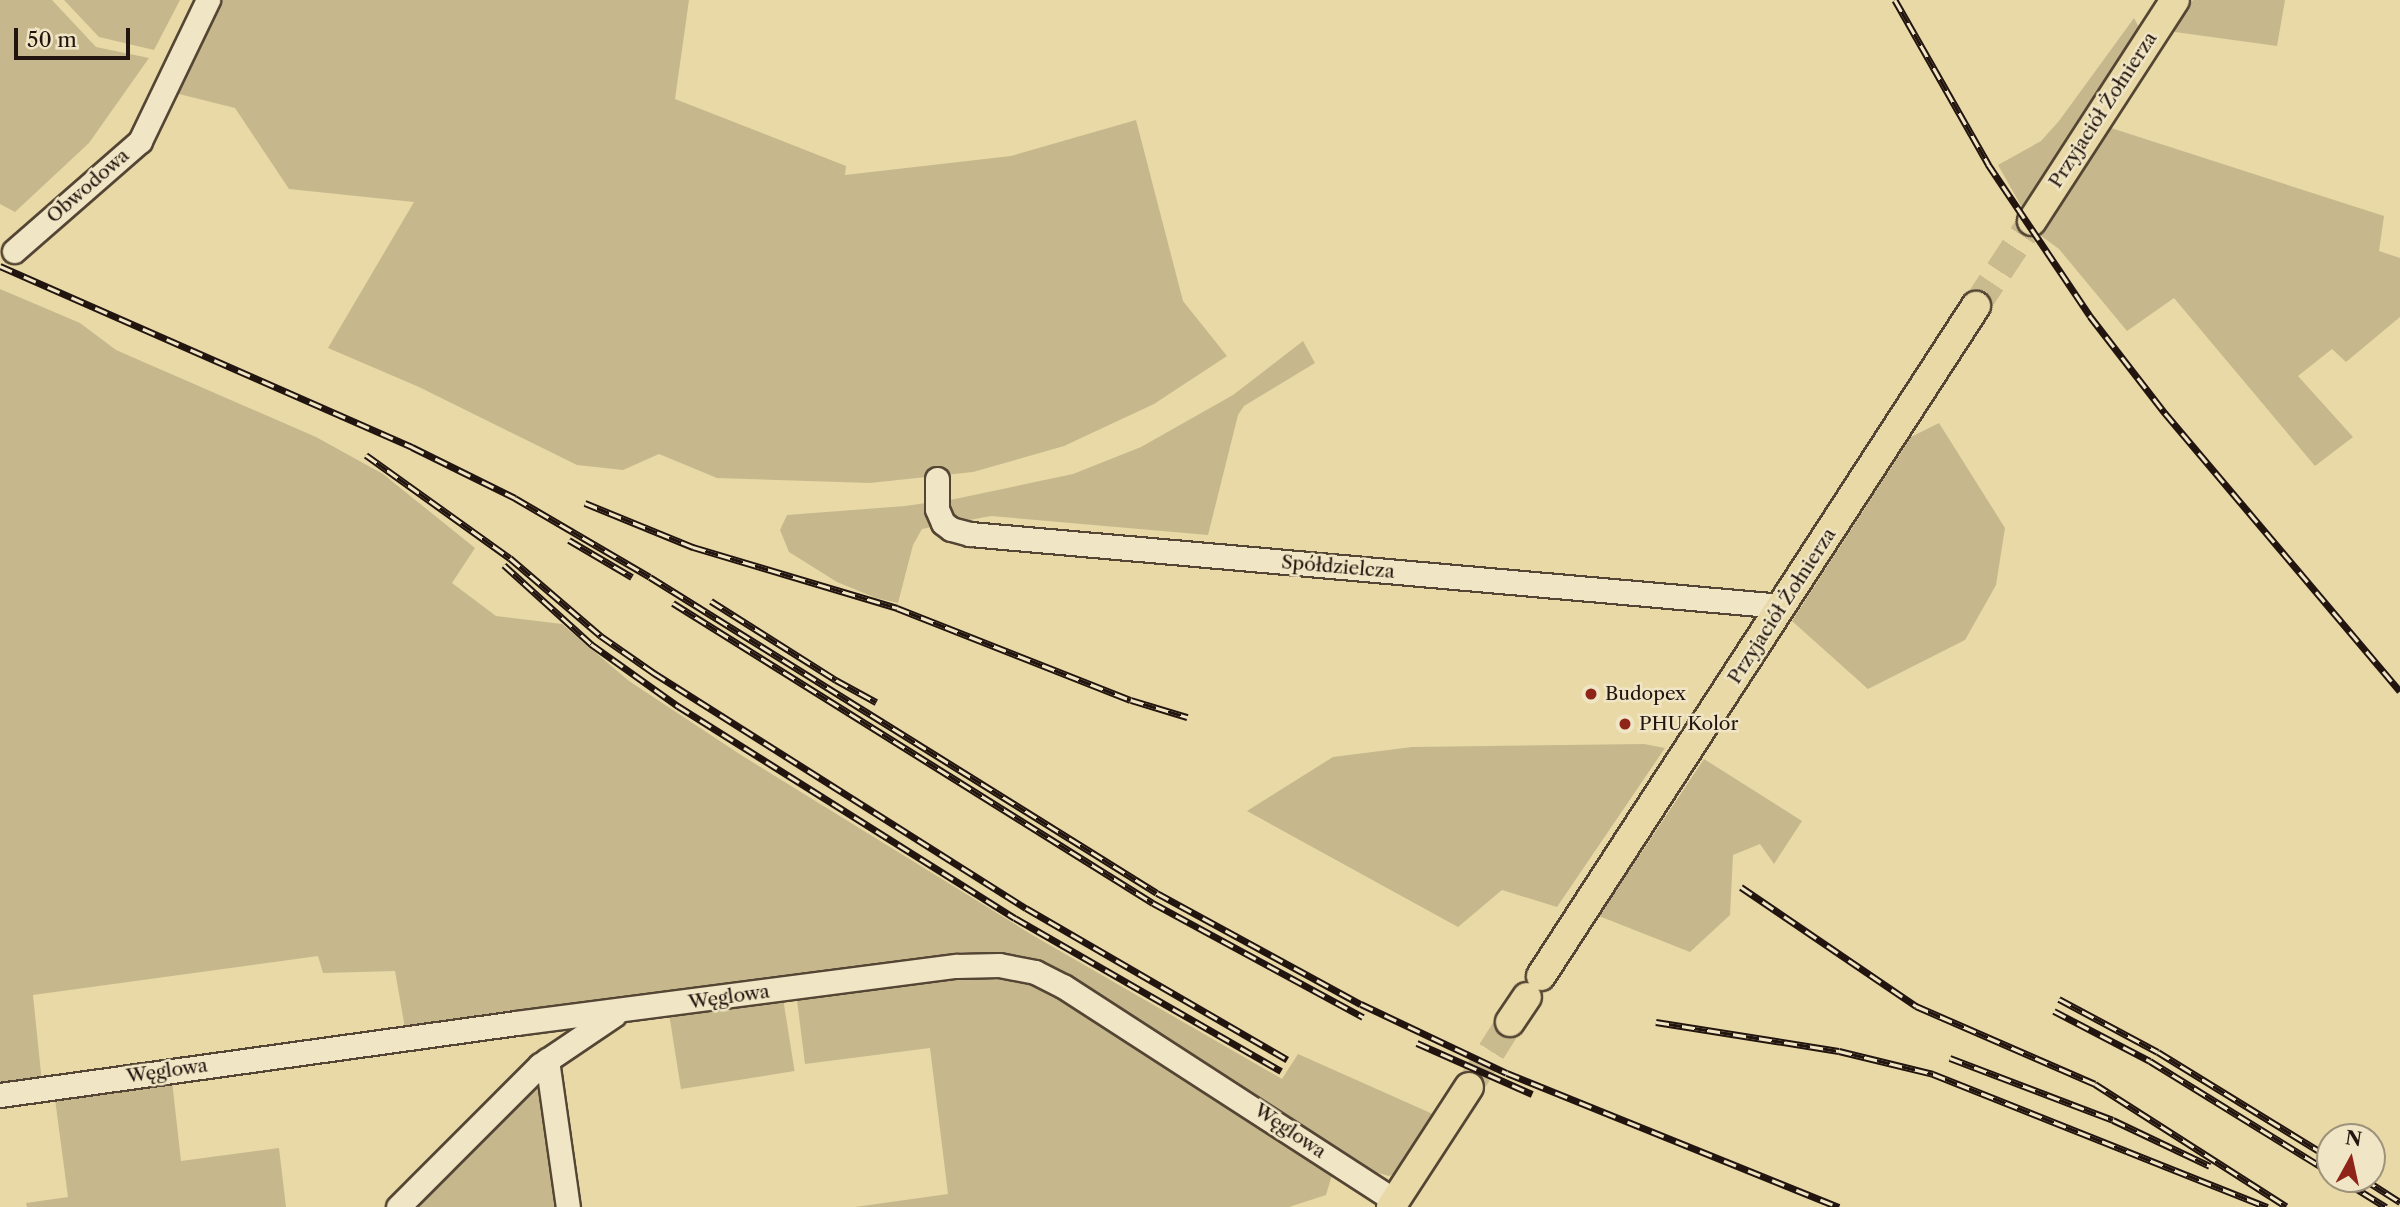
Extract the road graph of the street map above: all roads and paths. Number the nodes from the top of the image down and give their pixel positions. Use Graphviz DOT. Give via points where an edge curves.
graph roads {
  1 [pos="208,0"];
  2 [pos="2175,0"];
  3 [pos="2032,221"];
  4 [pos="14,251"];
  5 [pos="1976,306"];
  6 [pos="937,479"];
  7 [pos="1781,606"];
  8 [pos="619,1011"];
  9 [pos="1510,1022"];
  10 [pos="547,1060"];
  11 [pos="1469,1087"];
  12 [pos="0,1095"];
  13 [pos="1393,1204"];
  14 [pos="398,1207"];
  15 [pos="568,1207"];
  1 -- 4 [label="street, Obwodowa" via="140,141"];
  2 -- 3 [label="main road, Przyjaciół Żołnierza"];
  5 -- 7 [label="main road, Przyjaciół Żołnierza"];
  6 -- 7 [label="street, Spółdzielcza" via="937,509 943,523 970,534"];
  7 -- 9 [label="main road, Przyjaciół Żołnierza"];
  8 -- 10 [label="street"];
  8 -- 12 [label="street, Węglowa"];
  8 -- 13 [label="street, Węglowa" via="957,966 1017,967 1063,986 1215,1081"];
  10 -- 14 [label="street"];
  10 -- 15 [label="street"];
  11 -- 13 [label="main road"];
}
